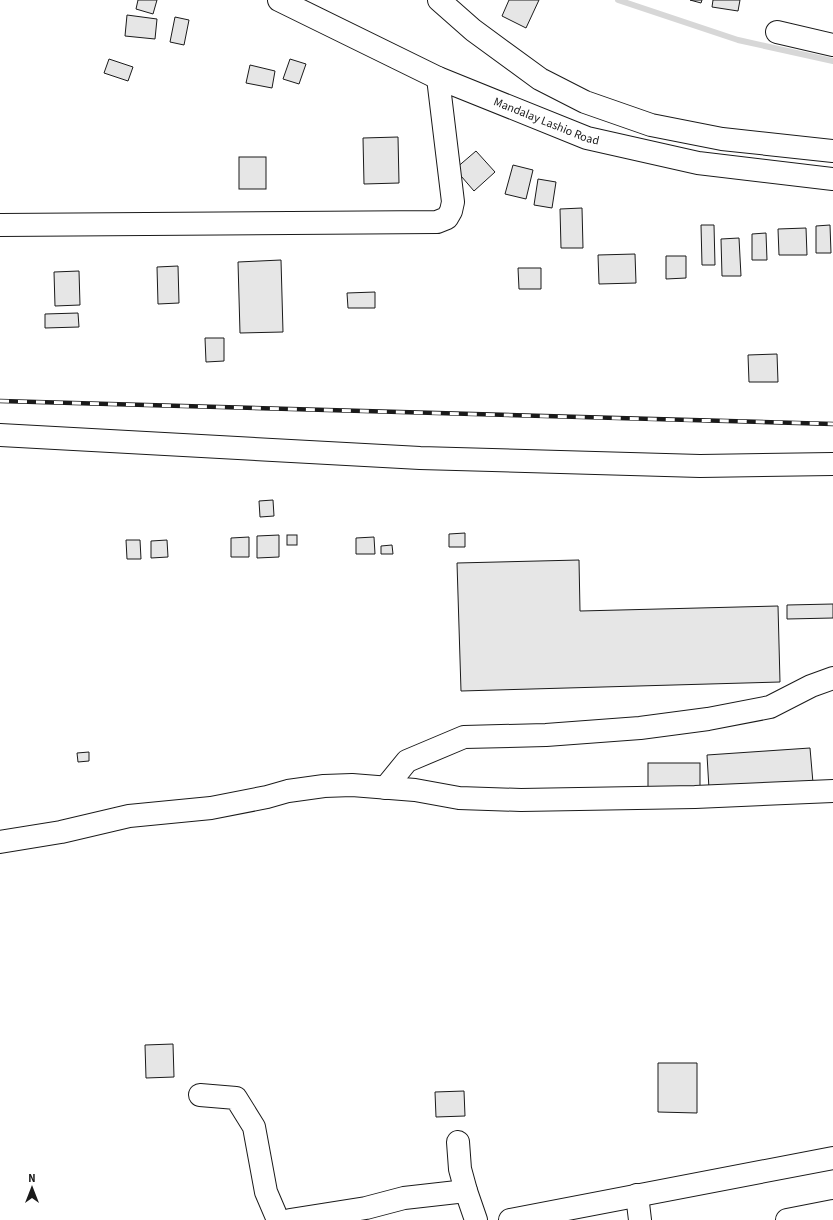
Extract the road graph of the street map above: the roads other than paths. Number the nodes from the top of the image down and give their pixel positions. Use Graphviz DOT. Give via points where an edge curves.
graph roads {
  1 [pos="279,0"];
  2 [pos="440,0"];
  3 [pos="777,32"];
  4 [pos="833,45"];
  5 [pos="438,78"];
  6 [pos="833,151"];
  7 [pos="833,179"];
  8 [pos="0,225"];
  9 [pos="0,435"];
  10 [pos="833,464"];
  11 [pos="833,678"];
  12 [pos="385,788"];
  13 [pos="833,791"];
  14 [pos="0,842"];
  15 [pos="200,1096"];
  16 [pos="458,1142"];
  17 [pos="833,1158"];
  18 [pos="466,1191"];
  19 [pos="636,1195"];
  20 [pos="833,1211"];
  21 [pos="278,1220"];
  22 [pos="290,1220"];
  23 [pos="476,1220"];
  24 [pos="510,1220"];
  25 [pos="640,1220"];
  26 [pos="787,1220"];
  1 -- 5 [label="main road, Mandalay Lashio Road"];
  2 -- 6 [label="main road" via="473,30 540,79 584,102 651,125 722,139"];
  3 -- 4 [label="main road"];
  5 -- 7 [label="main road, Mandalay Lashio Road" via="587,138 698,163"];
  5 -- 8 [label="main road" via="452,202 447,218 437,222"];
  9 -- 10 [label="main road" via="420,458 700,466"];
  11 -- 12 [label="main road" via="770,707 708,719 640,728 546,735 464,737 407,761"];
  12 -- 13 [label="main road" via="415,790 459,798 521,800 696,797"];
  12 -- 14 [label="main road" via="352,785 288,791 211,808 129,816 61,832"];
  15 -- 21 [label="main road" via="236,1098 254,1127 266,1192"];
  16 -- 18 [label="main road" via="460,1169"];
  17 -- 19 [label="main road"];
  18 -- 22 [label="main road" via="404,1198 366,1208"];
  18 -- 23 [label="main road"];
  19 -- 24 [label="main road"];
  19 -- 25 [label="main road"];
  20 -- 26 [label="main road"];
}
